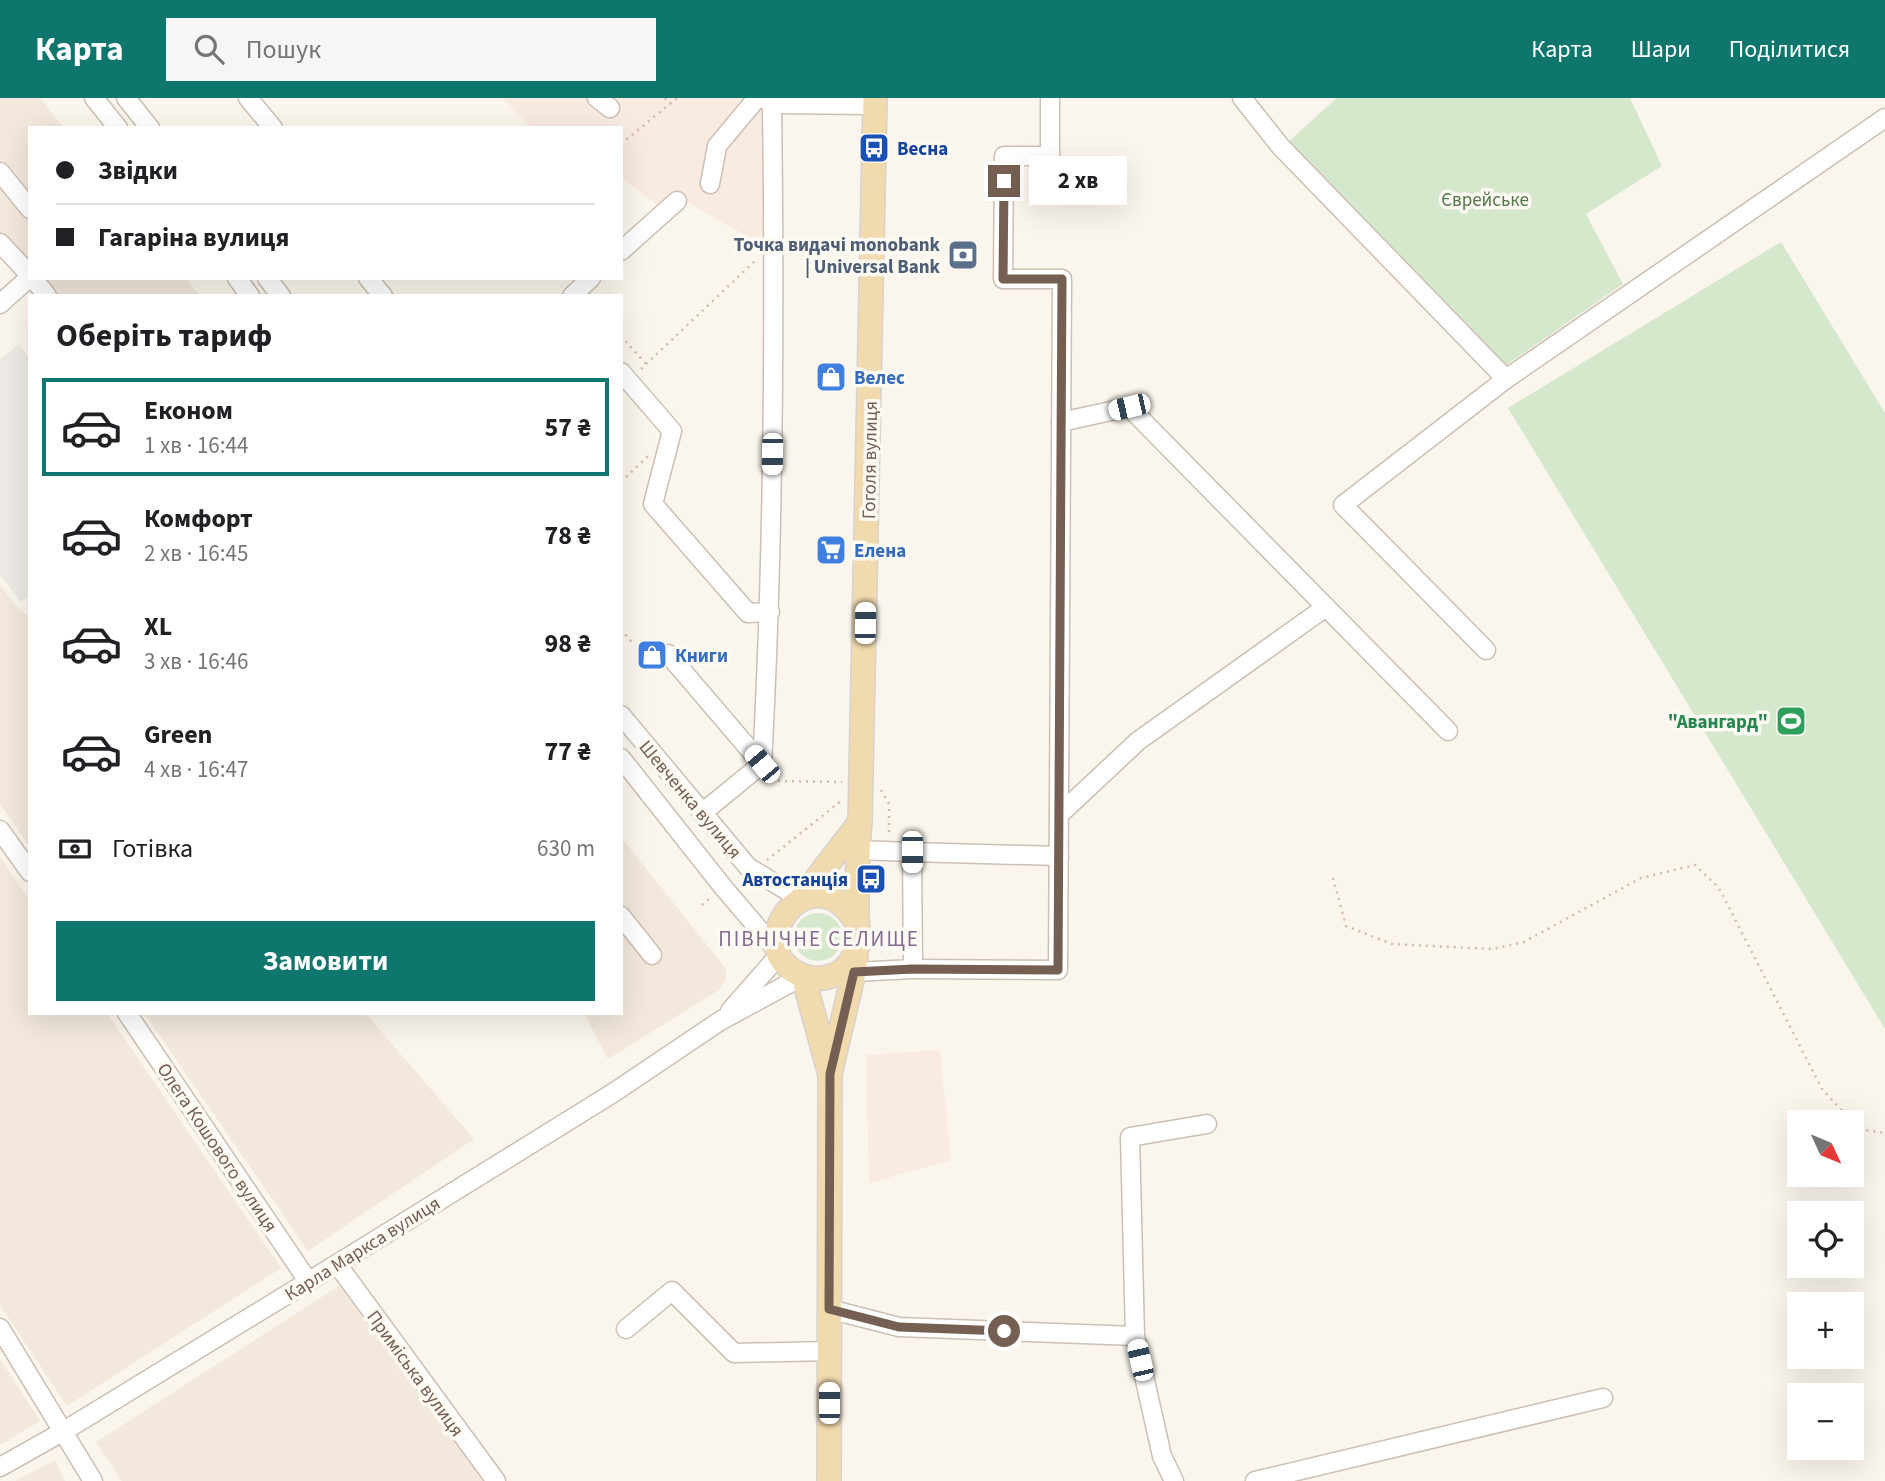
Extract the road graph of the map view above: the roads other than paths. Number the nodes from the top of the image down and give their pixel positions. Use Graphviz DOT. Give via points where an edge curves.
graph roads {
  1 [pos="94,98"];
  2 [pos="126,98"];
  3 [pos="248,98"];
  4 [pos="1050,98"];
  5 [pos="1242,98"];
  6 [pos="764,100"];
  7 [pos="875,101"];
  8 [pos="1885,118"];
  9 [pos="116,126"];
  10 [pos="148,126"];
  11 [pos="271,126"];
  12 [pos="0,172"];
  13 [pos="710,184"];
  14 [pos="677,201"];
  15 [pos="28,207"];
  16 [pos="0,243"];
  17 [pos="623,249"];
  18 [pos="28,274"];
  19 [pos="28,280"];
  20 [pos="34,280"];
  21 [pos="269,280"];
  22 [pos="370,280"];
  23 [pos="589,280"];
  24 [pos="45,294"];
  25 [pos="279,294"];
  26 [pos="381,294"];
  27 [pos="574,294"];
  28 [pos="0,304"];
  29 [pos="625,376"];
  30 [pos="1506,379"];
  31 [pos="1062,422"];
  32 [pos="1326,607"];
  33 [pos="770,612"];
  34 [pos="1486,650"];
  35 [pos="668,654"];
  36 [pos="623,717"];
  37 [pos="1448,731"];
  38 [pos="623,761"];
  39 [pos="762,764"];
  40 [pos="702,813"];
  41 [pos="1059,815"];
  42 [pos="860,822"];
  43 [pos="0,830"];
  44 [pos="857,850"];
  45 [pos="912,852"];
  46 [pos="1059,856"];
  47 [pos="28,869"];
  48 [pos="801,899"];
  49 [pos="623,919"];
  50 [pos="857,923"];
  51 [pos="780,954"];
  52 [pos="652,956"];
  53 [pos="855,962"];
  54 [pos="913,969"];
  55 [pos="803,976"];
  56 [pos="128,1015"];
  57 [pos="720,1021"];
  58 [pos="830,1074"];
  59 [pos="1207,1124"];
  60 [pos="337,1264"];
  61 [pos="308,1281"];
  62 [pos="829,1309"];
  63 [pos="0,1328"];
  64 [pos="626,1329"];
  65 [pos="1135,1336"];
  66 [pos="829,1351"];
  67 [pos="1603,1398"];
  68 [pos="64,1431"];
  69 [pos="0,1467"];
  70 [pos="93,1481"];
  71 [pos="496,1481"];
  72 [pos="829,1481"];
  73 [pos="1174,1481"];
  74 [pos="1255,1481"];
  1 -- 9 [label="street"];
  2 -- 10 [label="street"];
  3 -- 11 [label="street"];
  4 -- 31 [label="street" via="1050,156 1004,156 1003,279 1062,279"];
  5 -- 30 [label="street" via="1282,147"];
  6 -- 7 [label="street"];
  6 -- 13 [label="street" via="717,146"];
  6 -- 33 [label="street" via="774,243"];
  7 -- 42 [label="main road, Гоголя вулиця"];
  8 -- 30 [label="street"];
  12 -- 15 [label="street"];
  14 -- 17 [label="street"];
  16 -- 18 [label="street"];
  19 -- 28 [label="street"];
  20 -- 24 [label="street"];
  21 -- 25 [label="street"];
  22 -- 26 [label="street"];
  23 -- 27 [label="street"];
  29 -- 33 [label="street" via="672,431 653,504 748,612"];
  30 -- 34 [label="street" via="1343,505"];
  31 -- 32 [label="street" via="1129,407"];
  31 -- 41 [label="street"];
  32 -- 37 [label="street"];
  32 -- 41 [label="street" via="1138,741"];
  33 -- 39 [label="street"];
  35 -- 39 [label="street"];
  36 -- 40 [label="street, Шевченка вулиця"];
  38 -- 51 [label="street, Шевченка вулиця"];
  39 -- 40 [label="street"];
  40 -- 48 [label="street, Шевченка вулиця" via="748,867"];
  41 -- 46 [label="street"];
  42 -- 44 [label="main road, Гоголя вулиця"];
  42 -- 48 [label="main road"];
  43 -- 47 [label="street"];
  44 -- 45 [label="street"];
  44 -- 50 [label="main road, Гоголя вулиця"];
  45 -- 46 [label="street"];
  45 -- 54 [label="street"];
  46 -- 54 [label="street" via="1058,970"];
  48 -- 50 [label="main road" via="832,898 850,911"];
  48 -- 51 [label="main road" via="779,922"];
  49 -- 52 [label="street"];
  50 -- 53 [label="main road, Гоголя вулиця"];
  51 -- 55 [label="main road"];
  51 -- 57 [label="street, Карла Маркса вулиця"];
  53 -- 54 [label="street"];
  53 -- 55 [label="main road" via="834,975"];
  53 -- 58 [label="main road, Гоголя вулиця"];
  55 -- 57 [label="street, Карла Маркса вулиця"];
  55 -- 58 [label="main road, Гоголя вулиця"];
  56 -- 61 [label="street, Олега Кошового вулиця"];
  57 -- 60 [label="street, Карла Маркса вулиця"];
  58 -- 62 [label="main road, Гоголя вулиця"];
  59 -- 65 [label="street" via="1130,1137"];
  60 -- 61 [label="street, Карла Маркса вулиця"];
  60 -- 71 [label="street, Приміська вулиця"];
  61 -- 68 [label="street, Карла Маркса вулиця"];
  62 -- 65 [label="street" via="899,1327"];
  62 -- 66 [label="main road, Гоголя вулиця"];
  63 -- 68 [label="street"];
  64 -- 66 [label="street" via="672,1291 734,1353"];
  65 -- 73 [label="street" via="1162,1456"];
  66 -- 72 [label="main road, Гоголя вулиця"];
  67 -- 74 [label="street"];
  68 -- 69 [label="street, Карла Маркса вулиця"];
  68 -- 70 [label="street"];
}
